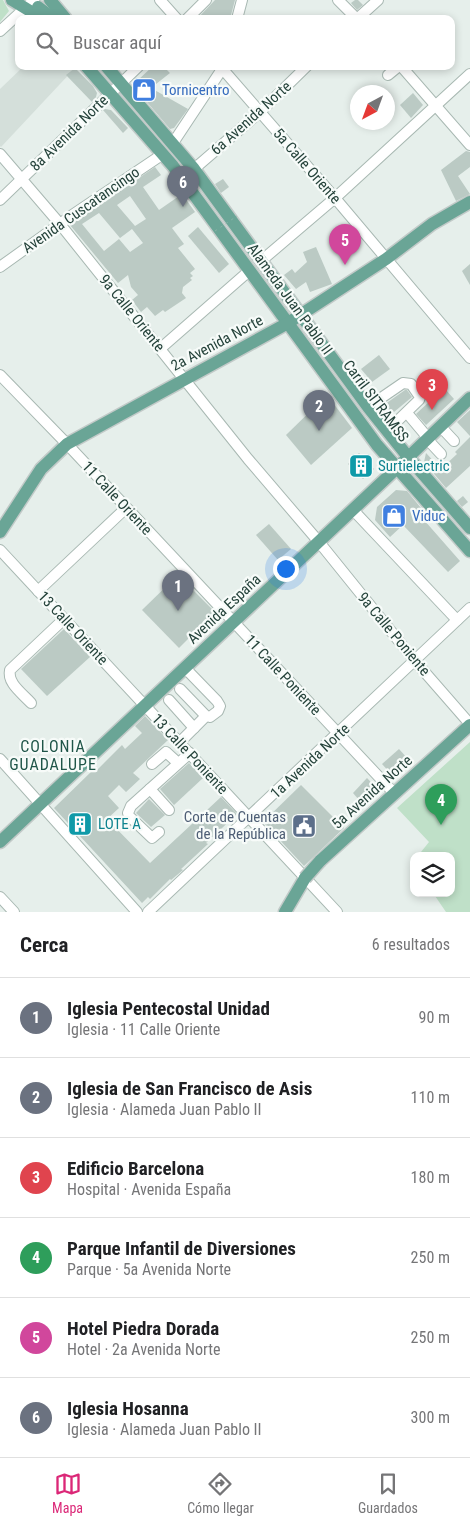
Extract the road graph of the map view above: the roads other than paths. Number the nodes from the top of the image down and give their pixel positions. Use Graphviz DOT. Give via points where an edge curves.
graph roads {
  1 [pos="12,0"];
  2 [pos="50,0"];
  3 [pos="160,0"];
  4 [pos="206,0"];
  5 [pos="242,0"];
  6 [pos="378,0"];
  7 [pos="32,2"];
  8 [pos="344,2"];
  9 [pos="18,15"];
  10 [pos="40,15"];
  11 [pos="50,15"];
  12 [pos="63,15"];
  13 [pos="173,15"];
  14 [pos="191,15"];
  15 [pos="238,15"];
  16 [pos="354,15"];
  17 [pos="361,15"];
  18 [pos="15,17"];
  19 [pos="0,31"];
  20 [pos="91,70"];
  21 [pos="99,70"];
  22 [pos="108,70"];
  23 [pos="135,70"];
  24 [pos="221,70"];
  25 [pos="224,70"];
  26 [pos="303,70"];
  27 [pos="395,70"];
  28 [pos="404,70"];
  29 [pos="470,74"];
  30 [pos="388,75"];
  31 [pos="116,89"];
  32 [pos="436,105"];
  33 [pos="260,112"];
  34 [pos="173,143"];
  35 [pos="470,145"];
  36 [pos="0,154"];
  37 [pos="163,154"];
  38 [pos="194,169"];
  39 [pos="21,179"];
  40 [pos="334,198"];
  41 [pos="0,200"];
  42 [pos="470,202"];
  43 [pos="60,224"];
  44 [pos="386,259"];
  45 [pos="261,261"];
  46 [pos="0,267"];
  47 [pos="249,271"];
  48 [pos="295,319"];
  49 [pos="161,348"];
  50 [pos="470,358"];
  51 [pos="0,375"];
  52 [pos="184,379"];
  53 [pos="470,398"];
  54 [pos="368,407"];
  55 [pos="407,413"];
  56 [pos="440,426"];
  57 [pos="387,431"];
  58 [pos="428,438"];
  59 [pos="454,441"];
  60 [pos="67,444"];
  61 [pos="440,454"];
  62 [pos="403,463"];
  63 [pos="126,508"];
  64 [pos="353,510"];
  65 [pos="470,528"];
  66 [pos="0,532"];
  67 [pos="470,538"];
  68 [pos="318,542"];
  69 [pos="0,550"];
  70 [pos="470,551"];
  71 [pos="38,591"];
  72 [pos="470,608"];
  73 [pos="64,619"];
  74 [pos="458,620"];
  75 [pos="233,623"];
  76 [pos="415,661"];
  77 [pos="185,668"];
  78 [pos="180,689"];
  79 [pos="168,700"];
  80 [pos="30,703"];
  81 [pos="145,705"];
  82 [pos="206,716"];
  83 [pos="470,725"];
  84 [pos="194,728"];
  85 [pos="338,734"];
  86 [pos="180,742"];
  87 [pos="190,753"];
  88 [pos="0,759"];
  89 [pos="152,764"];
  90 [pos="178,764"];
  91 [pos="150,789"];
  92 [pos="394,793"];
  93 [pos="40,805"];
  94 [pos="169,810"];
  95 [pos="249,817"];
  96 [pos="159,832"];
  97 [pos="0,842"];
  98 [pos="0,897"];
  99 [pos="14,912"];
  100 [pos="137,912"];
  101 [pos="148,912"];
  102 [pos="285,912"];
  103 [pos="337,912"];
  1 -- 7 [label="main road"];
  2 -- 12 [label="main road"];
  3 -- 13 [label="street"];
  4 -- 14 [label="street"];
  5 -- 15 [label="street"];
  6 -- 17 [label="street"];
  7 -- 9 [label="street"];
  7 -- 10 [label="main road"];
  7 -- 11 [label="main road"];
  8 -- 16 [label="street"];
  18 -- 19 [label="street"];
  20 -- 31 [label="main road, Alameda Juan Pablo II"];
  21 -- 31 [label="main road"];
  22 -- 31 [label="main road, Alameda Juan Pablo II"];
  23 -- 31 [label="street, 8a Avenida Norte"];
  24 -- 34 [label="street"];
  25 -- 33 [label="street, 5a Calle Oriente"];
  26 -- 33 [label="street, 6a Avenida Norte"];
  27 -- 30 [label="street"];
  28 -- 32 [label="street"];
  29 -- 32 [label="street"];
  31 -- 34 [label="main road, Alameda Juan Pablo II"];
  31 -- 37 [label="main road, Alameda Juan Pablo II"];
  31 -- 39 [label="street, 8a Avenida Norte"];
  31 -- 48 [label="main road" via="169,149"];
  32 -- 35 [label="street"];
  32 -- 40 [label="street"];
  33 -- 38 [label="street, 6a Avenida Norte"];
  33 -- 40 [label="street, 5a Calle Oriente"];
  34 -- 38 [label="main road, Alameda Juan Pablo II"];
  36 -- 39 [label="street, 9a Calle Oriente"];
  37 -- 43 [label="street, Avenida Cuscatancingo"];
  37 -- 47 [label="main road, Alameda Juan Pablo II"];
  38 -- 45 [label="main road, Alameda Juan Pablo II"];
  39 -- 41 [label="street, 8a Avenida Norte"];
  39 -- 43 [label="street, 9a Calle Oriente"];
  40 -- 44 [label="street, 5a Calle Oriente"];
  40 -- 45 [label="street"];
  42 -- 44 [label="main road, 2a Avenida Norte" via="432,224"];
  43 -- 46 [label="street, Avenida Cuscatancingo"];
  43 -- 49 [label="street, 9a Calle Oriente"];
  44 -- 48 [label="main road, 2a Avenida Norte"];
  44 -- 50 [label="street, 5a Calle Oriente"];
  45 -- 48 [label="main road, Alameda Juan Pablo II"];
  47 -- 48 [label="main road, Alameda Juan Pablo II"];
  47 -- 49 [label="street"];
  48 -- 52 [label="main road, 2a Avenida Norte"];
  48 -- 54 [label="main road, Alameda Juan Pablo II"];
  48 -- 62 [label="main road, Alameda Juan Pablo II" via="356,418"];
  49 -- 52 [label="street, 9a Calle Oriente"];
  51 -- 60 [label="street, 11 Calle Oriente"];
  52 -- 60 [label="main road, 2a Avenida Norte"];
  52 -- 68 [label="street, 9a Calle Oriente"];
  53 -- 56 [label="main road, Avenida España"];
  54 -- 55 [label="street" via="403,383 411,384 420,397"];
  54 -- 57 [label="main road, Alameda Juan Pablo II"];
  55 -- 57 [label="street"];
  55 -- 58 [label="street"];
  56 -- 58 [label="main road, Avenida España"];
  56 -- 59 [label="street"];
  57 -- 62 [label="main road, Alameda Juan Pablo II"];
  58 -- 61 [label="street"];
  58 -- 62 [label="main road, Avenida España"];
  60 -- 63 [label="street, 11 Calle Oriente"];
  60 -- 66 [label="main road, 2a Avenida Norte" via="41,469"];
  62 -- 64 [label="main road, Avenida España"];
  62 -- 65 [label="main road, Alameda Juan Pablo II"];
  62 -- 67 [label="main road, Carril SITRAMSS"];
  62 -- 70 [label="main road, Alameda Juan Pablo II"];
  63 -- 71 [label="street"];
  63 -- 75 [label="street, 11 Calle Oriente"];
  64 -- 68 [label="main road, Avenida España"];
  64 -- 74 [label="street"];
  68 -- 75 [label="main road, Avenida España"];
  68 -- 76 [label="street, 9a Calle Poniente"];
  69 -- 71 [label="street, 13 Calle Oriente"];
  71 -- 73 [label="street, 13 Calle Oriente"];
  72 -- 74 [label="street, 1a Avenida Norte"];
  73 -- 80 [label="street" via="10,670 11,681"];
  73 -- 81 [label="street, 13 Calle Oriente"];
  74 -- 76 [label="street, 1a Avenida Norte"];
  75 -- 77 [label="main road, Avenida España"];
  75 -- 85 [label="street, 11 Calle Poniente"];
  76 -- 83 [label="street, 9a Calle Poniente"];
  76 -- 85 [label="street, 1a Avenida Norte"];
  77 -- 81 [label="main road, Avenida España"];
  77 -- 82 [label="street" via="220,706 214,715"];
  78 -- 82 [label="street"];
  79 -- 84 [label="street"];
  81 -- 86 [label="street, 13 Calle Poniente"];
  81 -- 93 [label="main road, Avenida España"];
  82 -- 84 [label="street"];
  83 -- 92 [label="main road, 5a Avenida Norte"];
  84 -- 86 [label="street"];
  85 -- 92 [label="street, 11 Calle Poniente"];
  85 -- 95 [label="street, 1a Avenida Norte"];
  86 -- 87 [label="street, 13 Calle Poniente"];
  87 -- 90 [label="street"];
  87 -- 95 [label="street, 13 Calle Poniente"];
  88 -- 93 [label="street"];
  89 -- 90 [label="street" via="166,752"];
  90 -- 91 [label="street"];
  91 -- 94 [label="street"];
  91 -- 96 [label="street" via="131,806 128,813 152,838"];
  92 -- 102 [label="main road, 5a Avenida Norte, bridge" via="320,861 300,884"];
  93 -- 97 [label="main road, Avenida España"];
  93 -- 100 [label="street"];
  95 -- 101 [label="street, 1a Avenida Norte"];
  95 -- 103 [label="street, 13 Calle Poniente"];
  98 -- 99 [label="street"];
}
